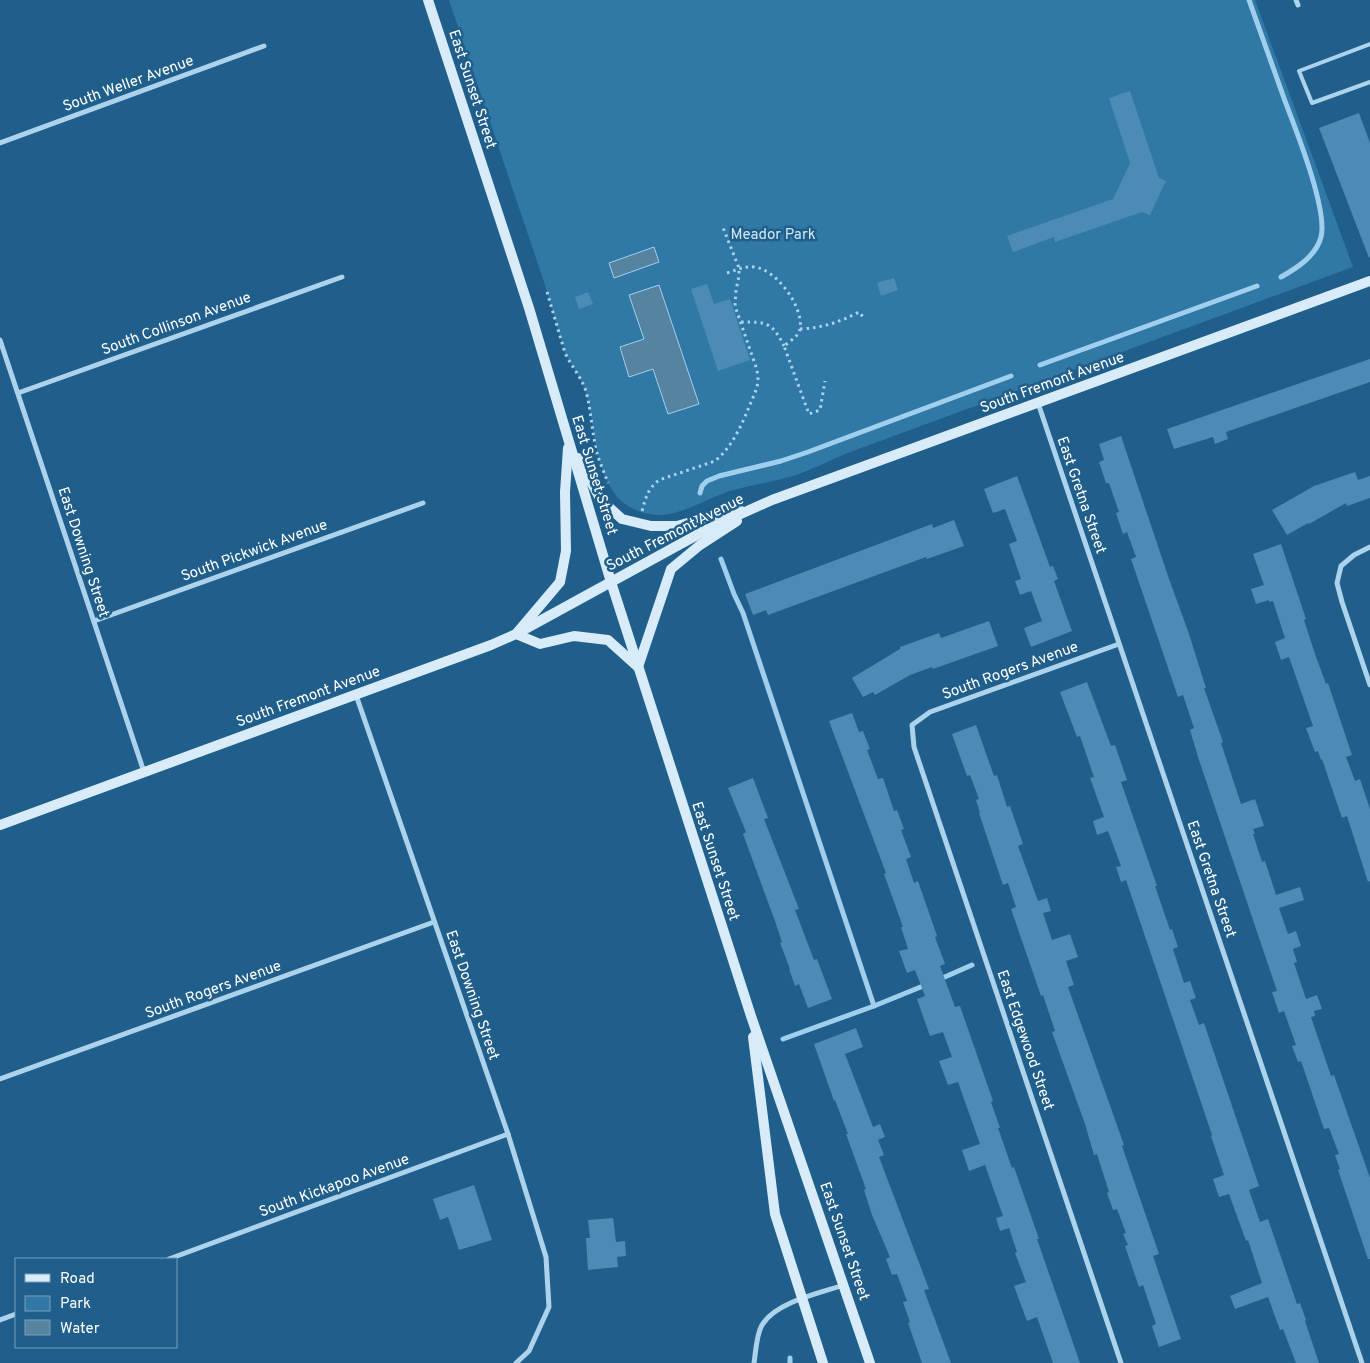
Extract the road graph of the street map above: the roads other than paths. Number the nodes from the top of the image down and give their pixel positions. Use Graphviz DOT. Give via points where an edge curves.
graph roads {
  1 [pos="428,0"];
  2 [pos="1370,44"];
  3 [pos="264,46"];
  4 [pos="1370,82"];
  5 [pos="0,144"];
  6 [pos="342,277"];
  7 [pos="1370,281"];
  8 [pos="0,340"];
  9 [pos="18,393"];
  10 [pos="1038,403"];
  11 [pos="568,440"];
  12 [pos="423,503"];
  13 [pos="747,511"];
  14 [pos="1370,547"];
  15 [pos="611,582"];
  16 [pos="94,621"];
  17 [pos="516,634"];
  18 [pos="1119,644"];
  19 [pos="638,667"];
  20 [pos="1370,685"];
  21 [pos="356,695"];
  22 [pos="912,725"];
  23 [pos="144,772"];
  24 [pos="0,825"];
  25 [pos="434,922"];
  26 [pos="751,1016"];
  27 [pos="0,1079"];
  28 [pos="508,1134"];
  29 [pos="172,1258"];
  30 [pos="844,1285"];
  31 [pos="802,1299"];
  32 [pos="15,1314"];
  33 [pos="0,1320"];
  34 [pos="516,1363"];
  35 [pos="754,1363"];
  36 [pos="824,1363"];
  37 [pos="870,1363"];
  38 [pos="1121,1363"];
  39 [pos="1362,1363"];
  1 -- 11 [label="main road, East Sunset Street" via="529,308"];
  2 -- 4 [label="lane" via="1300,72 1312,103"];
  3 -- 5 [label="street, South Weller Avenue"];
  6 -- 9 [label="street, South Collinson Avenue"];
  7 -- 10 [label="main road, South Fremont Avenue"];
  8 -- 9 [label="street, East Downing Street"];
  9 -- 16 [label="street, East Downing Street"];
  10 -- 13 [label="main road, South Fremont Avenue"];
  10 -- 18 [label="street, East Gretna Street"];
  11 -- 13 [label="main road" via="601,500 622,519 651,526 677,526 726,512"];
  11 -- 15 [label="main road, East Sunset Street"];
  11 -- 17 [label="main road" via="566,551 560,582"];
  12 -- 16 [label="street, South Pickwick Avenue"];
  13 -- 15 [label="main road, South Fremont Avenue"];
  13 -- 19 [label="main road" via="671,569"];
  14 -- 20 [label="street" via="1341,566 1337,583"];
  15 -- 17 [label="main road, South Fremont Avenue"];
  15 -- 19 [label="main road, East Sunset Street"];
  16 -- 23 [label="street, East Downing Street"];
  17 -- 19 [label="main road" via="540,644 574,636 608,640"];
  17 -- 21 [label="main road, South Fremont Avenue"];
  18 -- 22 [label="street, South Rogers Avenue" via="930,712"];
  18 -- 39 [label="street, East Gretna Street"];
  19 -- 26 [label="main road, East Sunset Street"];
  21 -- 23 [label="main road, South Fremont Avenue"];
  21 -- 25 [label="street, East Downing Street"];
  22 -- 38 [label="street, East Edgewood Street" via="914,747"];
  23 -- 24 [label="main road, South Fremont Avenue"];
  25 -- 27 [label="street, South Rogers Avenue"];
  25 -- 28 [label="street, East Downing Street"];
  26 -- 30 [label="main road, East Sunset Street"];
  26 -- 31 [label="main road, East Sunset Street" via="775,1214"];
  28 -- 29 [label="street, South Kickapoo Avenue"];
  28 -- 34 [label="street, East Downing Street" via="546,1257 549,1307 529,1351"];
  30 -- 31 [label="street"];
  30 -- 37 [label="main road, East Sunset Street"];
  31 -- 35 [label="street" via="772,1314 762,1326"];
  31 -- 36 [label="main road, East Sunset Street"];
  32 -- 33 [label="street"];
}
